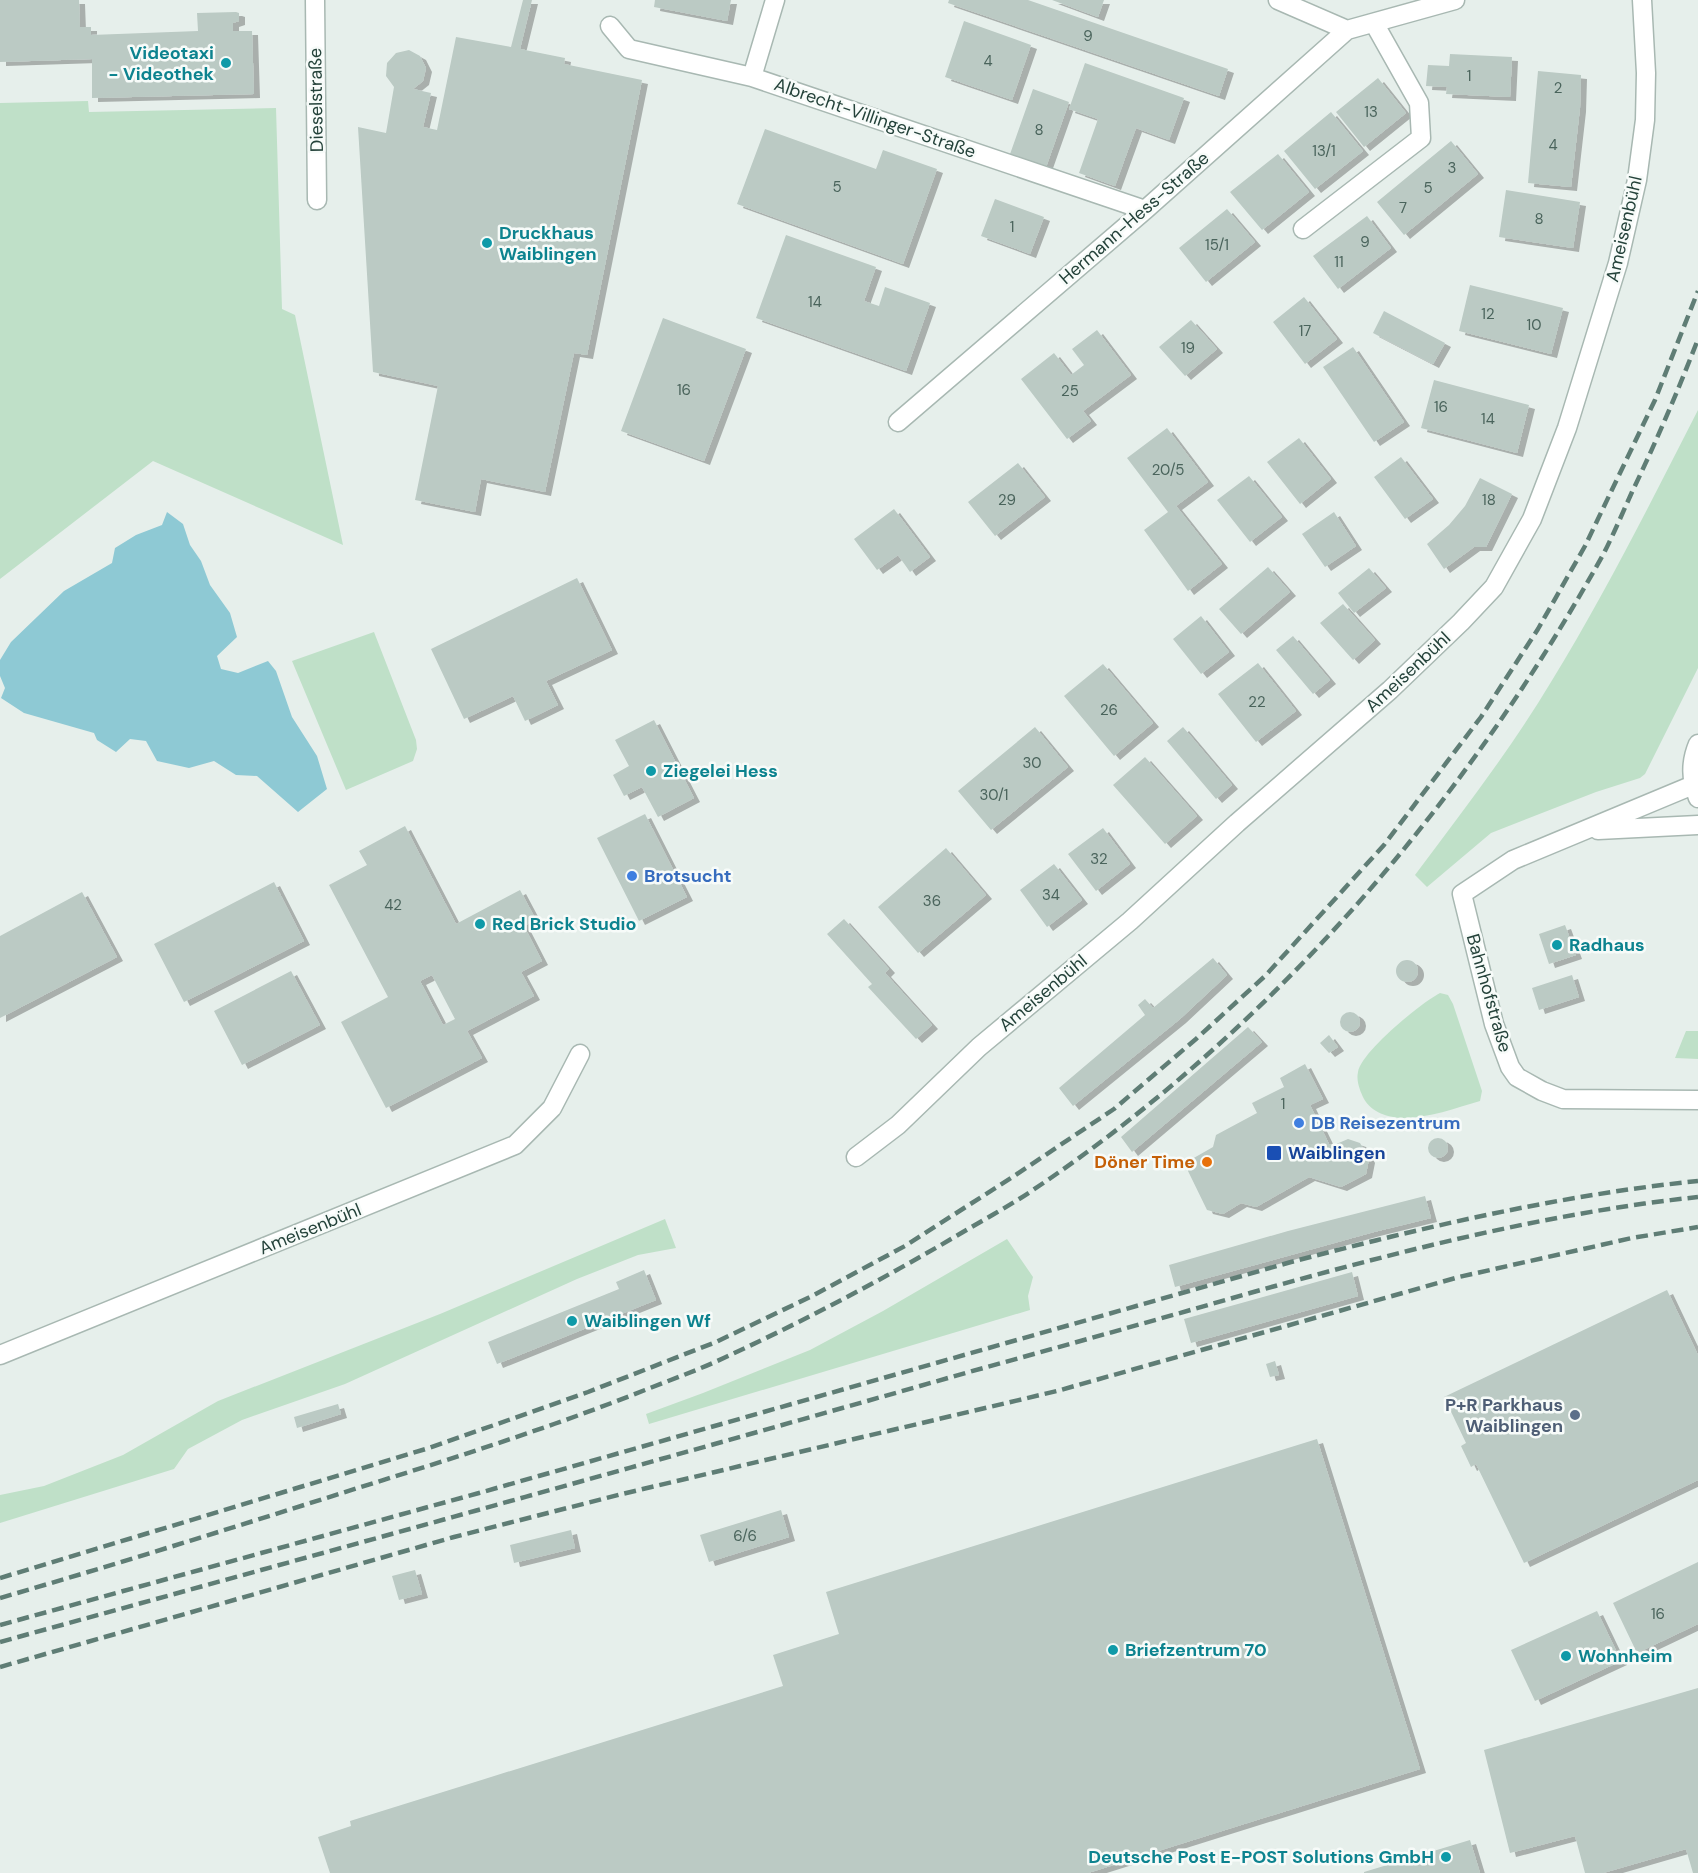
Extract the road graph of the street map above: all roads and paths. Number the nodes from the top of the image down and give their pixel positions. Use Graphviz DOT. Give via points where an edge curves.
graph roads {
  1 [pos="315,0"];
  2 [pos="775,0"];
  3 [pos="1278,0"];
  4 [pos="1455,0"];
  5 [pos="1642,0"];
  6 [pos="1374,22"];
  7 [pos="610,26"];
  8 [pos="1347,30"];
  9 [pos="752,76"];
  10 [pos="317,200"];
  11 [pos="1145,210"];
  12 [pos="1303,229"];
  13 [pos="898,422"];
  14 [pos="1698,744"];
  15 [pos="1696,788"];
  16 [pos="1698,825"];
  17 [pos="1584,831"];
  18 [pos="580,1054"];
  19 [pos="1698,1100"];
  20 [pos="856,1156"];
  21 [pos="0,1355"];
  1 -- 10 [label="street, Dieselstraße"];
  2 -- 9 [label="street"];
  3 -- 8 [label="street"];
  4 -- 6 [label="street, Hermann-Hess-Straße"];
  5 -- 20 [label="street, Ameisenbühl" via="1645,120 1637,180 1618,263 1567,428 1532,519 1494,587 1390,690 1130,921 982,1044 898,1125"];
  6 -- 8 [label="street, Hermann-Hess-Straße"];
  6 -- 12 [label="street" via="1419,103 1421,138"];
  7 -- 9 [label="street, Albrecht-Villinger-Straße" via="630,49"];
  8 -- 11 [label="street, Hermann-Hess-Straße"];
  9 -- 11 [label="street, Albrecht-Villinger-Straße"];
  11 -- 13 [label="street, Hermann-Hess-Straße"];
  14 -- 15 [label="street" via="1691,769"];
  15 -- 17 [label="street, Bahnhofstraße"];
  16 -- 17 [label="street, Bahnhofstraße"];
  17 -- 19 [label="street, Bahnhofstraße" via="1513,860 1462,894 1494,1024 1510,1067 1517,1077 1563,1099"];
  18 -- 21 [label="street, Ameisenbühl" via="552,1108 515,1145"];
}
